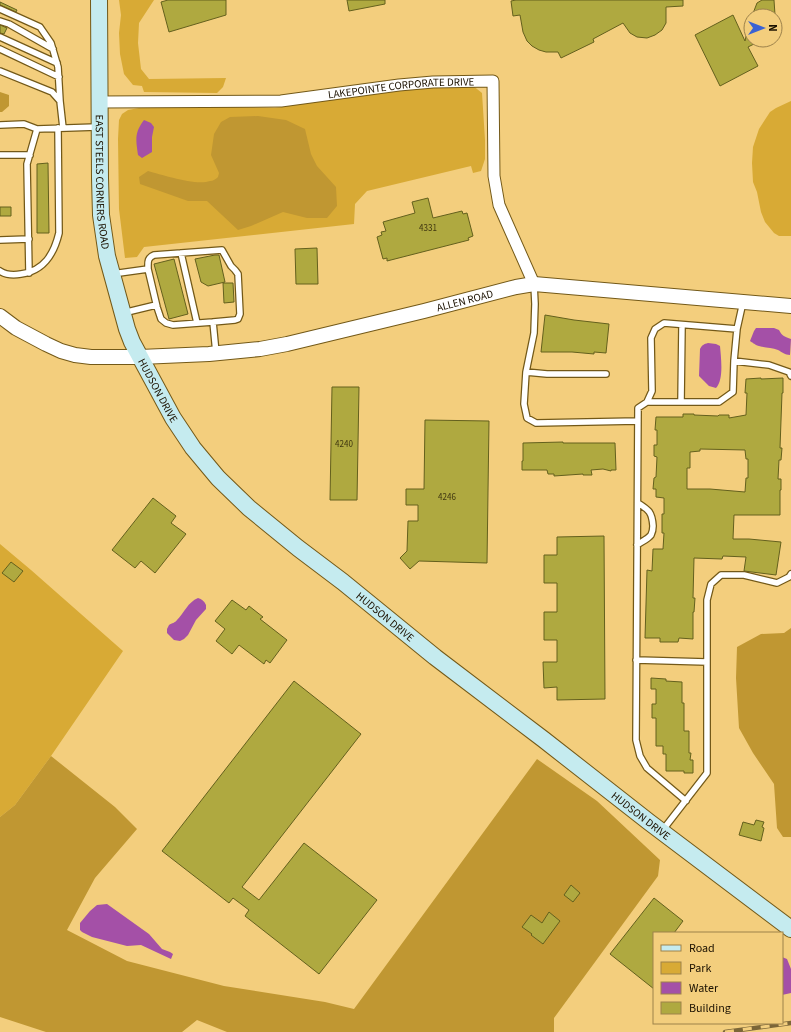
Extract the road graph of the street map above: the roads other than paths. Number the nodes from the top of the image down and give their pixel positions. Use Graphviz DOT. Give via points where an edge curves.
graph roads {
  1 [pos="99,0"];
  2 [pos="0,9"];
  3 [pos="0,21"];
  4 [pos="0,37"];
  5 [pos="0,49"];
  6 [pos="53,49"];
  7 [pos="57,63"];
  8 [pos="0,71"];
  9 [pos="59,77"];
  10 [pos="60,101"];
  11 [pos="99,102"];
  12 [pos="0,125"];
  13 [pos="100,127"];
  14 [pos="60,128"];
  15 [pos="37,129"];
  16 [pos="0,155"];
  17 [pos="30,155"];
  18 [pos="0,240"];
  19 [pos="28,240"];
  20 [pos="181,253"];
  21 [pos="148,269"];
  22 [pos="0,272"];
  23 [pos="29,273"];
  24 [pos="112,274"];
  25 [pos="534,284"];
  26 [pos="743,302"];
  27 [pos="156,305"];
  28 [pos="791,306"];
  29 [pos="122,313"];
  30 [pos="0,316"];
  31 [pos="212,322"];
  32 [pos="197,323"];
  33 [pos="682,325"];
  34 [pos="737,329"];
  35 [pos="216,353"];
  36 [pos="140,357"];
  37 [pos="734,361"];
  38 [pos="526,372"];
  39 [pos="606,374"];
  40 [pos="791,376"];
  41 [pos="647,402"];
  42 [pos="681,402"];
  43 [pos="638,421"];
  44 [pos="638,503"];
  45 [pos="637,545"];
  46 [pos="791,574"];
  47 [pos="636,660"];
  48 [pos="707,662"];
  49 [pos="686,801"];
  50 [pos="662,832"];
  51 [pos="791,929"];
  1 -- 11 [label="main road, EAST STEELS CORNERS ROAD"];
  2 -- 6 [label="lane" via="40,27"];
  3 -- 6 [label="lane"];
  4 -- 7 [label="lane"];
  5 -- 9 [label="lane"];
  6 -- 7 [label="lane"];
  7 -- 9 [label="lane"];
  8 -- 10 [label="lane" via="52,92"];
  9 -- 10 [label="lane"];
  10 -- 14 [label="lane"];
  11 -- 13 [label="main road, EAST STEELS CORNERS ROAD"];
  11 -- 25 [label="street, LAKEPOINTE CORPORATE DRIVE" via="281,101 433,82 493,81 494,176 499,204"];
  12 -- 15 [label="lane" via="24,124"];
  13 -- 14 [label="lane"];
  13 -- 24 [label="main road, EAST STEELS CORNERS ROAD" via="101,215"];
  14 -- 15 [label="lane"];
  14 -- 23 [label="lane" via="57,243 53,253 42,266"];
  15 -- 17 [label="lane"];
  16 -- 17 [label="lane"];
  17 -- 19 [label="lane" via="27,164"];
  18 -- 19 [label="lane"];
  19 -- 23 [label="lane"];
  20 -- 21 [label="lane" via="154,255 148,260"];
  20 -- 31 [label="lane" via="222,250 238,274 238,319"];
  20 -- 32 [label="lane"];
  21 -- 24 [label="lane"];
  21 -- 27 [label="lane"];
  22 -- 23 [label="lane" via="16,275"];
  24 -- 29 [label="main road, EAST STEELS CORNERS ROAD"];
  25 -- 26 [label="street, ALLEN ROAD"];
  25 -- 35 [label="street, ALLEN ROAD" via="287,344"];
  25 -- 38 [label="lane" via="534,332"];
  26 -- 28 [label="street, ALLEN ROAD"];
  26 -- 34 [label="lane"];
  27 -- 29 [label="lane"];
  27 -- 32 [label="lane" via="161,319 166,323"];
  29 -- 36 [label="main road, EAST STEELS CORNERS ROAD"];
  30 -- 36 [label="street, HUDSON DRIVE" via="16,328 61,351 91,358"];
  31 -- 32 [label="lane"];
  31 -- 35 [label="lane"];
  33 -- 34 [label="lane"];
  33 -- 41 [label="lane" via="664,323 655,329 652,338 652,391"];
  33 -- 42 [label="lane"];
  34 -- 37 [label="lane"];
  35 -- 36 [label="street, ALLEN ROAD"];
  36 -- 50 [label="main road, HUDSON DRIVE" via="173,418 193,448 218,478 249,508 435,657"];
  37 -- 40 [label="lane" via="769,365 789,372"];
  37 -- 42 [label="lane" via="733,392 719,402"];
  38 -- 39 [label="lane"];
  38 -- 43 [label="lane" via="524,404 527,418 536,423"];
  41 -- 42 [label="lane"];
  41 -- 43 [label="lane" via="638,408"];
  43 -- 44 [label="lane"];
  44 -- 45 [label="lane"];
  44 -- 45 [label="lane" via="651,513 653,530 650,536"];
  45 -- 47 [label="lane"];
  46 -- 48 [label="lane" via="777,583 744,575 720,575 711,584 707,600"];
  47 -- 48 [label="lane"];
  47 -- 49 [label="lane" via="636,740 640,756 647,768"];
  48 -- 49 [label="lane" via="707,773"];
  49 -- 50 [label="lane"];
  50 -- 51 [label="main road, HUDSON DRIVE"];
}
